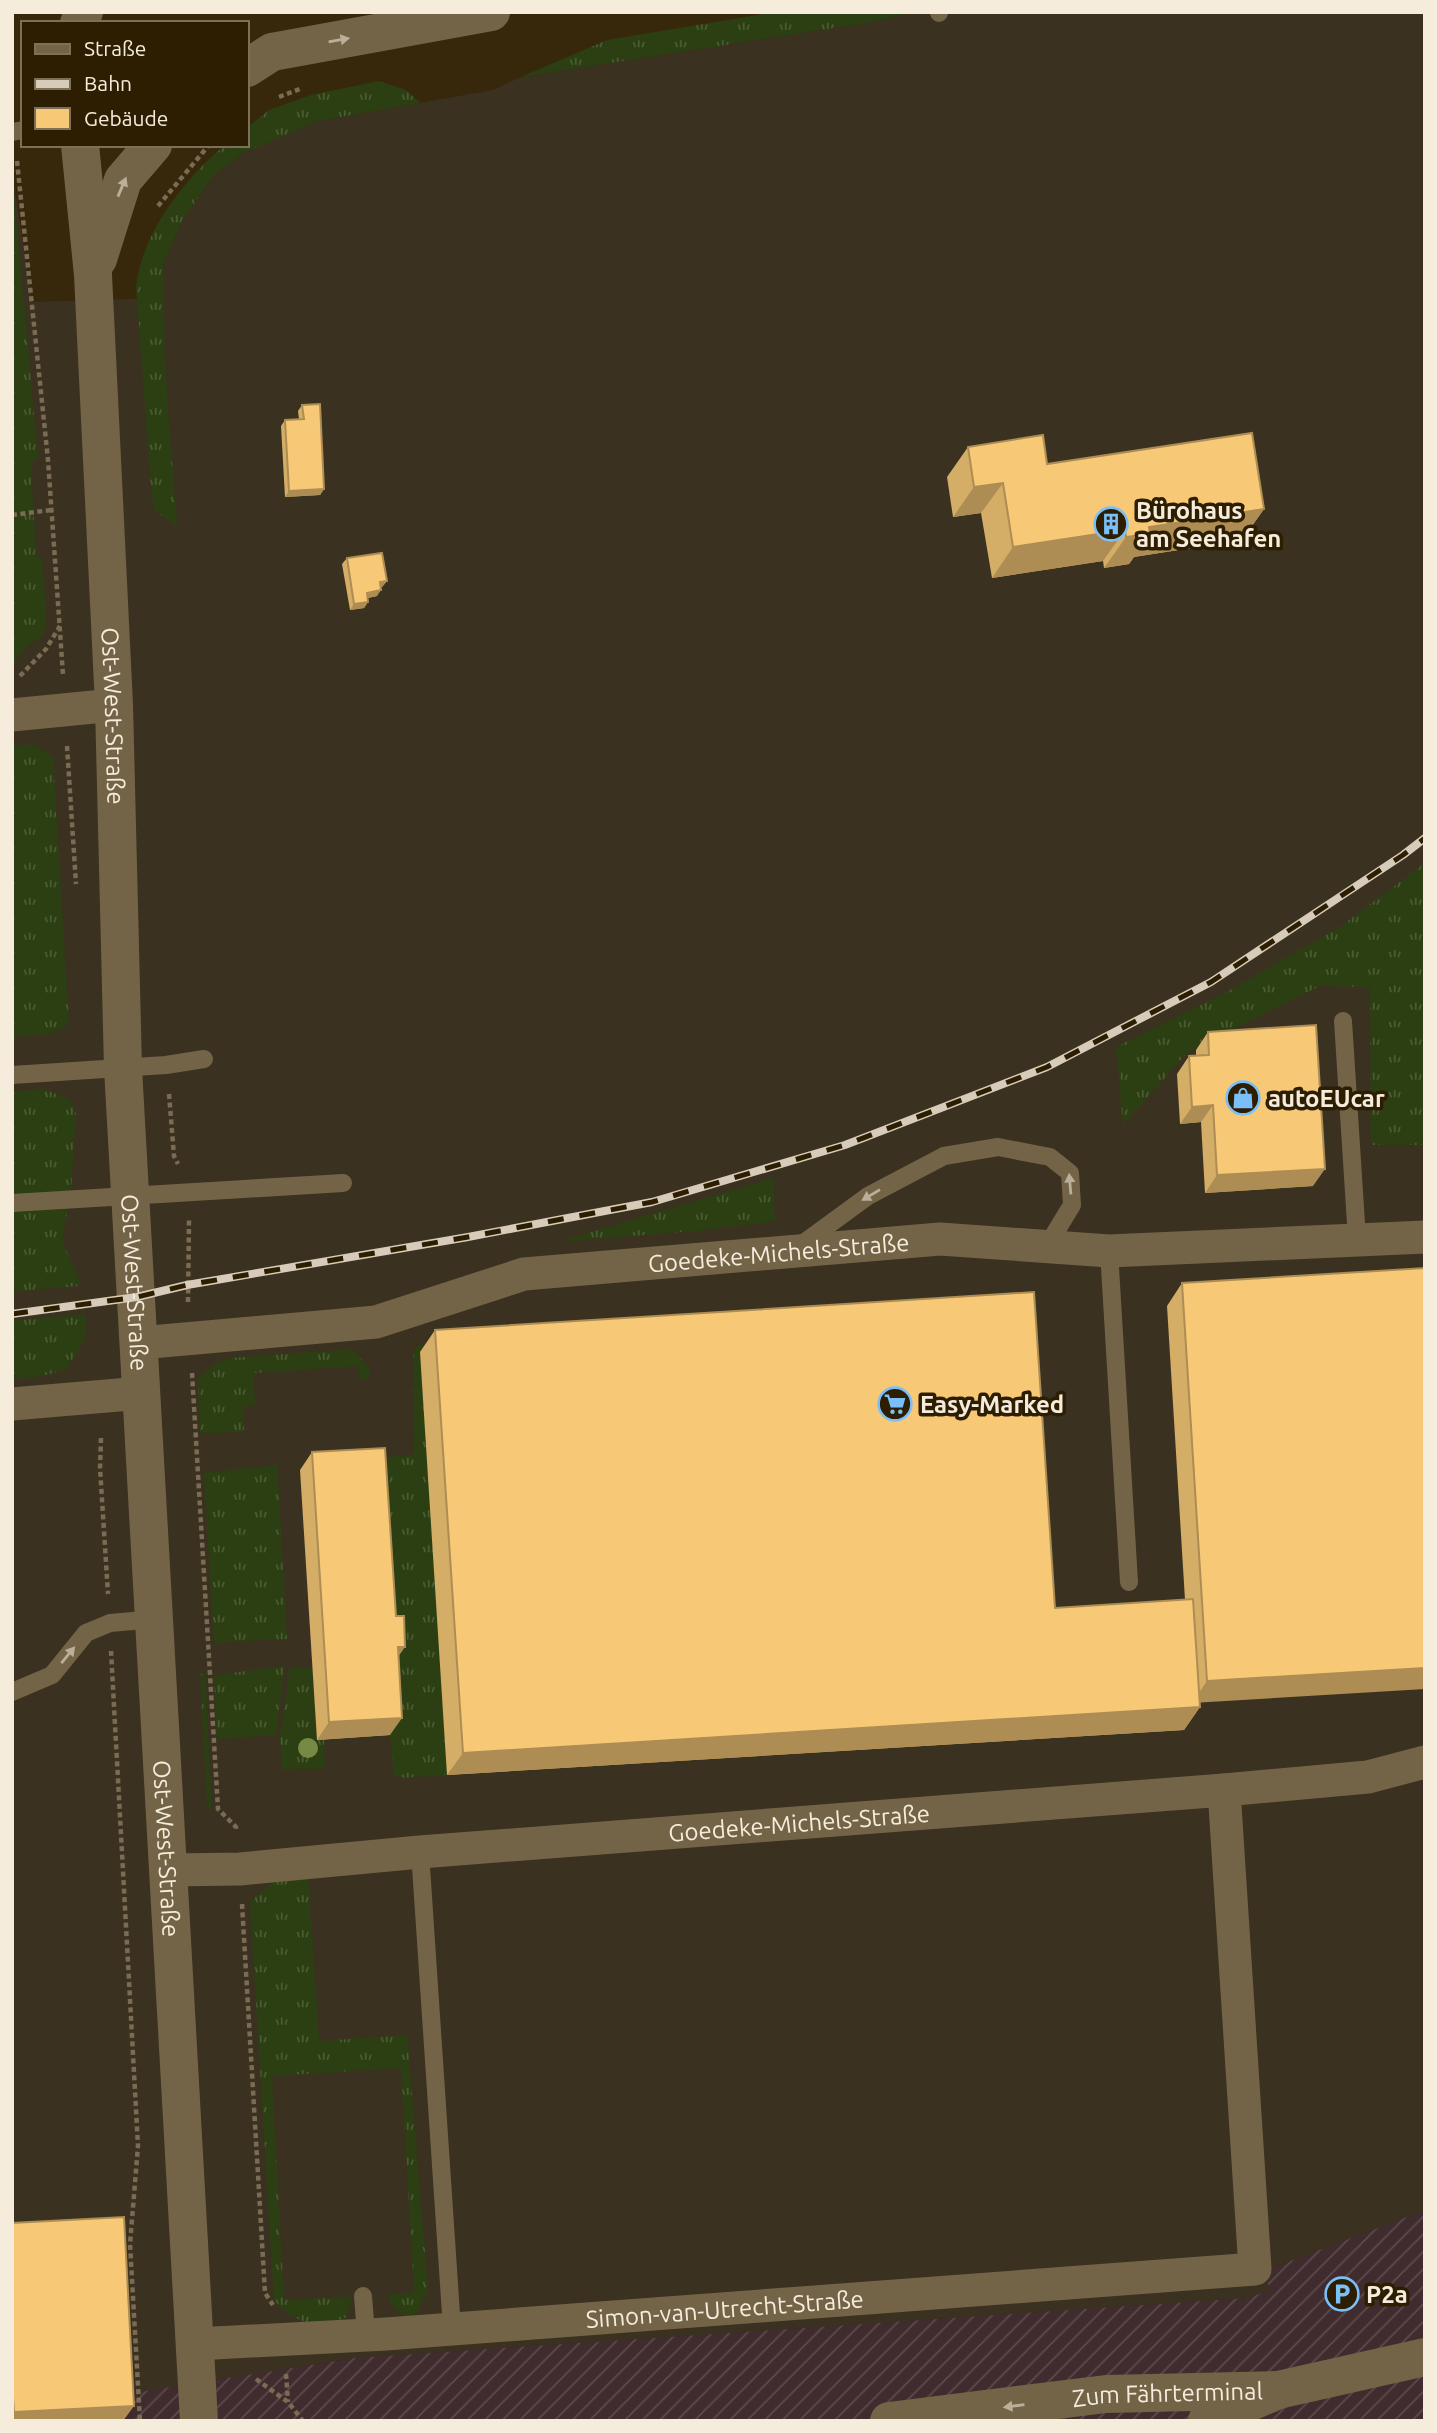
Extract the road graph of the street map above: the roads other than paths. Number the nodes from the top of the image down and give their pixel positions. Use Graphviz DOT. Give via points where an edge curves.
graph roads {
  1 [pos="491,12"];
  2 [pos="255,60"];
  3 [pos="80,147"];
  4 [pos="151,147"];
  5 [pos="93,275"];
  6 [pos="114,705"];
  7 [pos="12,715"];
  8 [pos="1343,1021"];
  9 [pos="204,1059"];
  10 [pos="123,1068"];
  11 [pos="12,1075"];
  12 [pos="342,1184"];
  13 [pos="12,1203"];
  14 [pos="1425,1237"];
  15 [pos="1357,1239"];
  16 [pos="1047,1246"];
  17 [pos="794,1251"];
  18 [pos="1109,1251"];
  19 [pos="140,1343"];
  20 [pos="142,1393"];
  21 [pos="12,1404"];
  22 [pos="1129,1582"];
  23 [pos="155,1619"];
  24 [pos="12,1692"];
  25 [pos="1425,1762"];
  26 [pos="1224,1790"];
  27 [pos="420,1852"];
  28 [pos="170,1870"];
  29 [pos="363,2296"];
  30 [pos="452,2329"];
  31 [pos="366,2334"];
  32 [pos="1425,2357"];
  33 [pos="196,2362"];
  34 [pos="1278,2390"];
  35 [pos="1106,2394"];
  36 [pos="1065,2416"];
  37 [pos="199,2421"];
  38 [pos="889,2421"];
  39 [pos="1207,2421"];
  2 -- 1 [label="street, one-way"];
  3 -- 5 [label="street, Ost-West-Straße"];
  5 -- 4 [label="street, one-way" via="123,180"];
  5 -- 6 [label="street, Ost-West-Straße"];
  6 -- 7 [label="street"];
  6 -- 10 [label="street, Ost-West-Straße"];
  8 -- 15 [label="lane"];
  9 -- 10 [label="lane"];
  10 -- 11 [label="lane"];
  10 -- 19 [label="street, Ost-West-Straße"];
  12 -- 13 [label="lane"];
  14 -- 15 [label="street, Goedeke-Michels-Straße"];
  15 -- 18 [label="street, Goedeke-Michels-Straße"];
  16 -- 17 [label="street, Goedeke-Michels-Straße" via="940,1238"];
  16 -- 17 [label="lane, one-way" via="1072,1205 1070,1173 1050,1157 998,1147 944,1156 868,1196"];
  16 -- 18 [label="street, Goedeke-Michels-Straße"];
  17 -- 19 [label="street, Goedeke-Michels-Straße" via="524,1274 376,1322"];
  18 -- 22 [label="lane"];
  19 -- 20 [label="street, Ost-West-Straße"];
  20 -- 21 [label="street"];
  20 -- 23 [label="street, Ost-West-Straße"];
  24 -- 23 [label="lane, one-way" via="52,1675 86,1633 110,1623"];
  23 -- 28 [label="street, Ost-West-Straße"];
  25 -- 26 [label="street, Goedeke-Michels-Straße" via="1368,1777"];
  26 -- 27 [label="street, Goedeke-Michels-Straße"];
  26 -- 30 [label="street, Simon-van-Utrecht-Straße" via="1255,2269"];
  27 -- 28 [label="street, Goedeke-Michels-Straße" via="240,1869"];
  27 -- 30 [label="lane"];
  28 -- 33 [label="street, Ost-West-Straße"];
  29 -- 31 [label="lane"];
  30 -- 31 [label="street, Simon-van-Utrecht-Straße"];
  31 -- 33 [label="street, Simon-van-Utrecht-Straße" via="283,2340"];
  32 -- 34 [label="street, Zum Fährterminal"];
  33 -- 37 [label="street, Ost-West-Straße"];
  34 -- 35 [label="street, Zum Fährterminal"];
  34 -- 39 [label="street, Zum Fährterminal"];
  35 -- 36 [label="lane"];
  35 -- 38 [label="street, Zum Fährterminal, one-way"];
}
